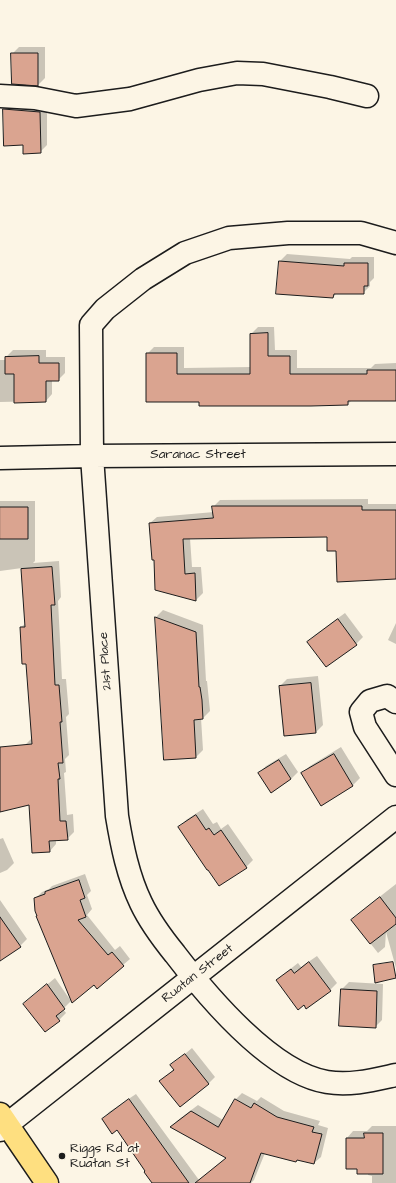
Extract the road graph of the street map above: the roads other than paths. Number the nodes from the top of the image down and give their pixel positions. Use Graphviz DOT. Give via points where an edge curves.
graph roads {
  1 [pos="0,96"];
  2 [pos="367,96"];
  3 [pos="396,243"];
  4 [pos="396,454"];
  5 [pos="92,456"];
  6 [pos="0,458"];
  7 [pos="396,702"];
  8 [pos="396,775"];
  9 [pos="396,817"];
  10 [pos="193,978"];
  11 [pos="396,1076"];
  12 [pos="2,1123"];
  13 [pos="47,1183"];
  1 -- 2 [label="street" via="35,98 76,106 130,99 199,80 238,73 263,74"];
  3 -- 5 [label="street, 21st Place" via="361,233 288,233 229,238 185,253 143,279 105,309 91,324"];
  4 -- 5 [label="street, Saranac Street"];
  5 -- 6 [label="street, Saranac Street"];
  5 -- 10 [label="street, 21st Place" via="117,816 122,847 142,905 158,932"];
  7 -- 8 [label="street" via="387,696 370,701 361,712 365,727"];
  9 -- 10 [label="street, Ruatan Street"];
  10 -- 11 [label="street, 21st Place" via="245,1034 274,1057 304,1075 327,1082 355,1083"];
  10 -- 12 [label="street, Ruatan Street"];
  12 -- 13 [label="main road"];
}
